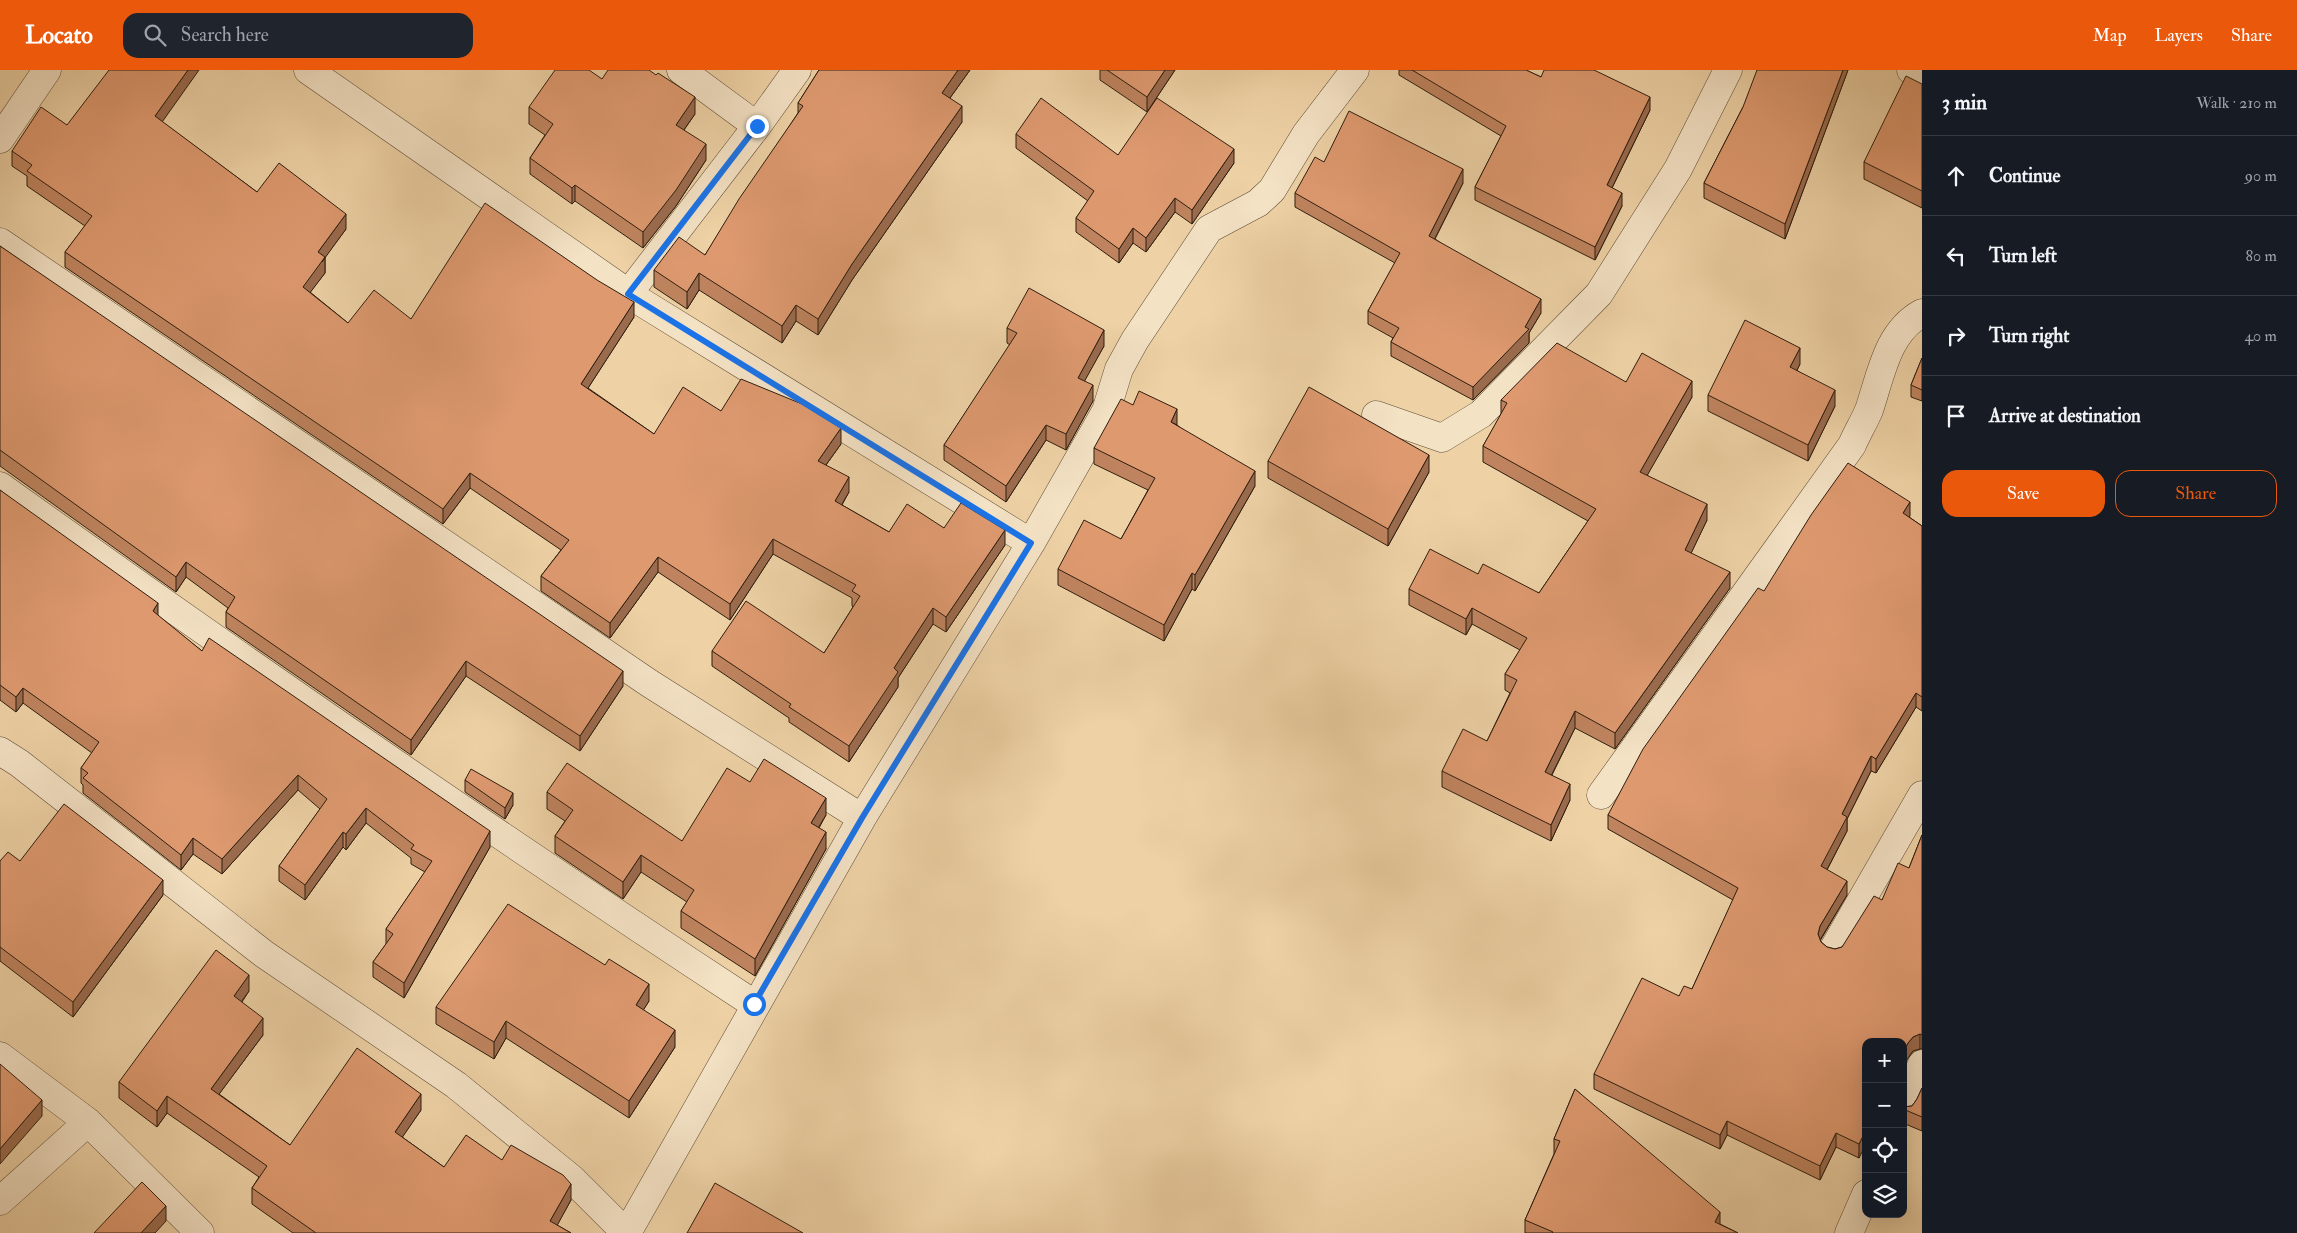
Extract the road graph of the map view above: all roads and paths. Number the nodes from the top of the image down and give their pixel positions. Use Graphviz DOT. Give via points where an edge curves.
graph roads {
  1 [pos="47,70"];
  2 [pos="308,70"];
  3 [pos="681,70"];
  4 [pos="797,70"];
  5 [pos="1355,70"];
  6 [pos="1728,70"];
  7 [pos="1911,70"];
  8 [pos="1922,75"];
  9 [pos="757,126"];
  10 [pos="0,139"];
  11 [pos="0,242"];
  12 [pos="628,294"];
  13 [pos="1922,313"];
  14 [pos="1376,415"];
  15 [pos="0,486"];
  16 [pos="1031,543"];
  17 [pos="0,751"];
  18 [pos="1601,795"];
  19 [pos="1922,795"];
  20 [pos="862,818"];
  21 [pos="1834,948"];
  22 [pos="754,1004"];
  23 [pos="0,1056"];
  24 [pos="1922,1064"];
  25 [pos="1907,1098"];
  26 [pos="88,1122"];
  27 [pos="0,1201"];
  28 [pos="1862,1203"];
  29 [pos="200,1233"];
  30 [pos="627,1233"];
  31 [pos="1849,1233"];
  1 -- 10 [label="street"];
  2 -- 12 [label="street"];
  3 -- 9 [label="street"];
  4 -- 9 [label="street"];
  5 -- 16 [label="street" via="1306,134 1272,190 1258,203 1209,229 1189,258 1119,368 1106,410"];
  6 -- 14 [label="street" via="1678,169 1599,294 1481,414 1442,438"];
  7 -- 8 [label="street"];
  9 -- 12 [label="street"];
  11 -- 20 [label="street" via="649,683"];
  12 -- 16 [label="street"];
  13 -- 18 [label="street" via="1902,328 1893,342 1868,412 1852,445"];
  15 -- 22 [label="street" via="184,618 544,866"];
  16 -- 20 [label="street"];
  17 -- 30 [label="street" via="264,954 456,1085 572,1178"];
  19 -- 21 [label="street"];
  20 -- 22 [label="street"];
  22 -- 30 [label="street"];
  23 -- 26 [label="street"];
  24 -- 25 [label="street"];
  26 -- 27 [label="street"];
  26 -- 29 [label="street"];
  28 -- 31 [label="street"];
}
